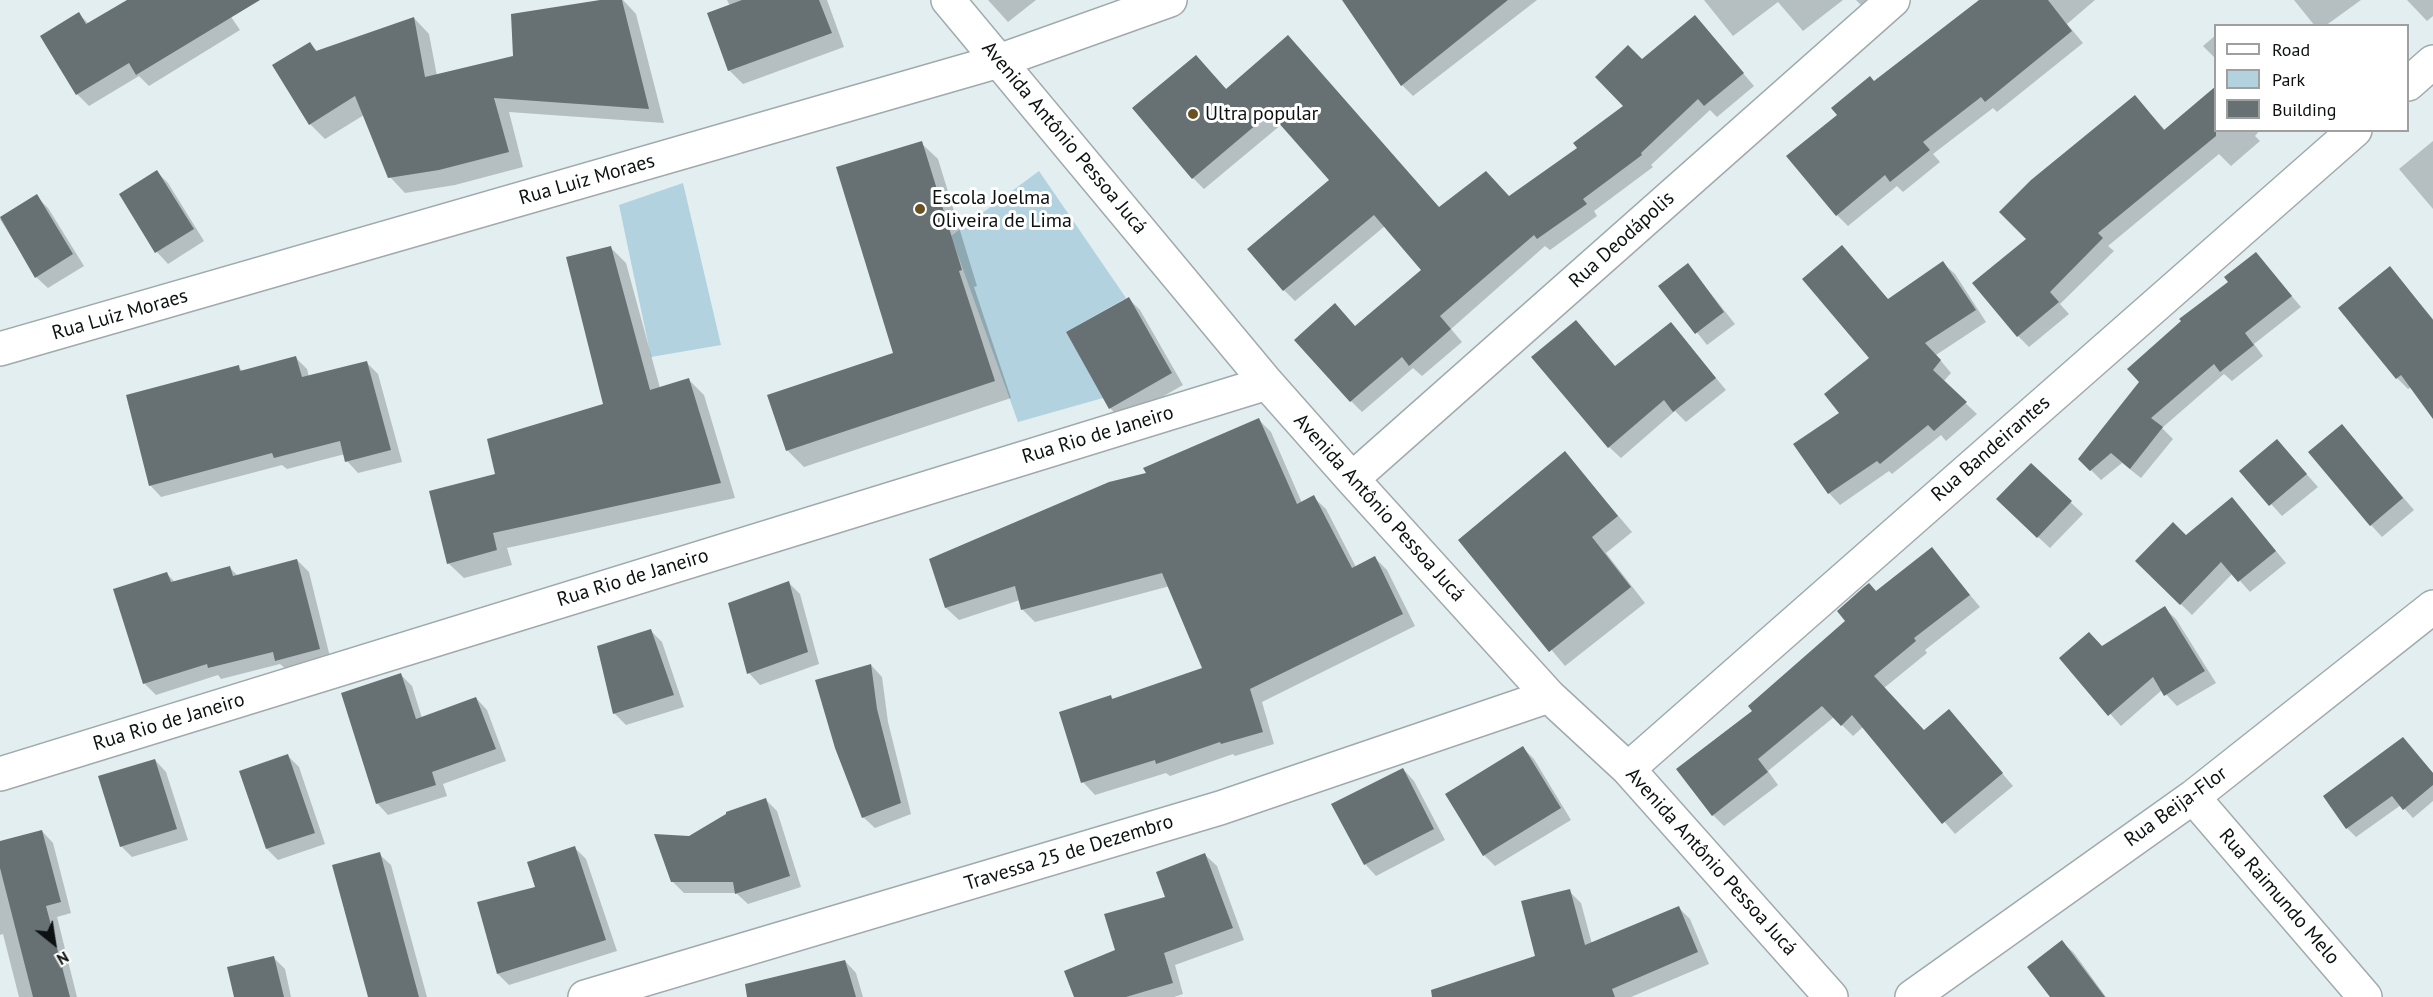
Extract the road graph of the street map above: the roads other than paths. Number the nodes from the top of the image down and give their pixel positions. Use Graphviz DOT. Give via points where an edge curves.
graph roads {
  1 [pos="948,0"];
  2 [pos="1170,0"];
  3 [pos="1893,0"];
  4 [pos="999,61"];
  5 [pos="2433,62"];
  6 [pos="2409,83"];
  7 [pos="2353,132"];
  8 [pos="0,349"];
  9 [pos="1267,382"];
  10 [pos="1352,479"];
  11 [pos="2433,607"];
  12 [pos="1549,696"];
  13 [pos="1628,769"];
  14 [pos="0,774"];
  15 [pos="2193,797"];
  16 [pos="585,997"];
  17 [pos="1831,997"];
  18 [pos="1912,997"];
  19 [pos="2365,997"];
  1 -- 4 [label="street, Avenida Antônio Pessoa Jucá"];
  2 -- 4 [label="street, Rua Luiz Moraes"];
  3 -- 10 [label="street, Rua Deodápolis"];
  4 -- 8 [label="street, Rua Luiz Moraes"];
  4 -- 9 [label="street, Avenida Antônio Pessoa Jucá"];
  5 -- 6 [label="street"];
  7 -- 13 [label="street, Rua Bandeirantes"];
  9 -- 10 [label="street, Avenida Antônio Pessoa Jucá"];
  9 -- 14 [label="street, Rua Rio de Janeiro"];
  10 -- 12 [label="street, Avenida Antônio Pessoa Jucá"];
  11 -- 15 [label="street, Rua Beija-Flor"];
  12 -- 13 [label="street, Avenida Antônio Pessoa Jucá"];
  12 -- 16 [label="street, Travessa 25 de Dezembro" via="1220,808"];
  13 -- 17 [label="street, Avenida Antônio Pessoa Jucá"];
  15 -- 18 [label="street, Rua Beija-Flor"];
  15 -- 19 [label="street, Rua Raimundo Melo"];
}
